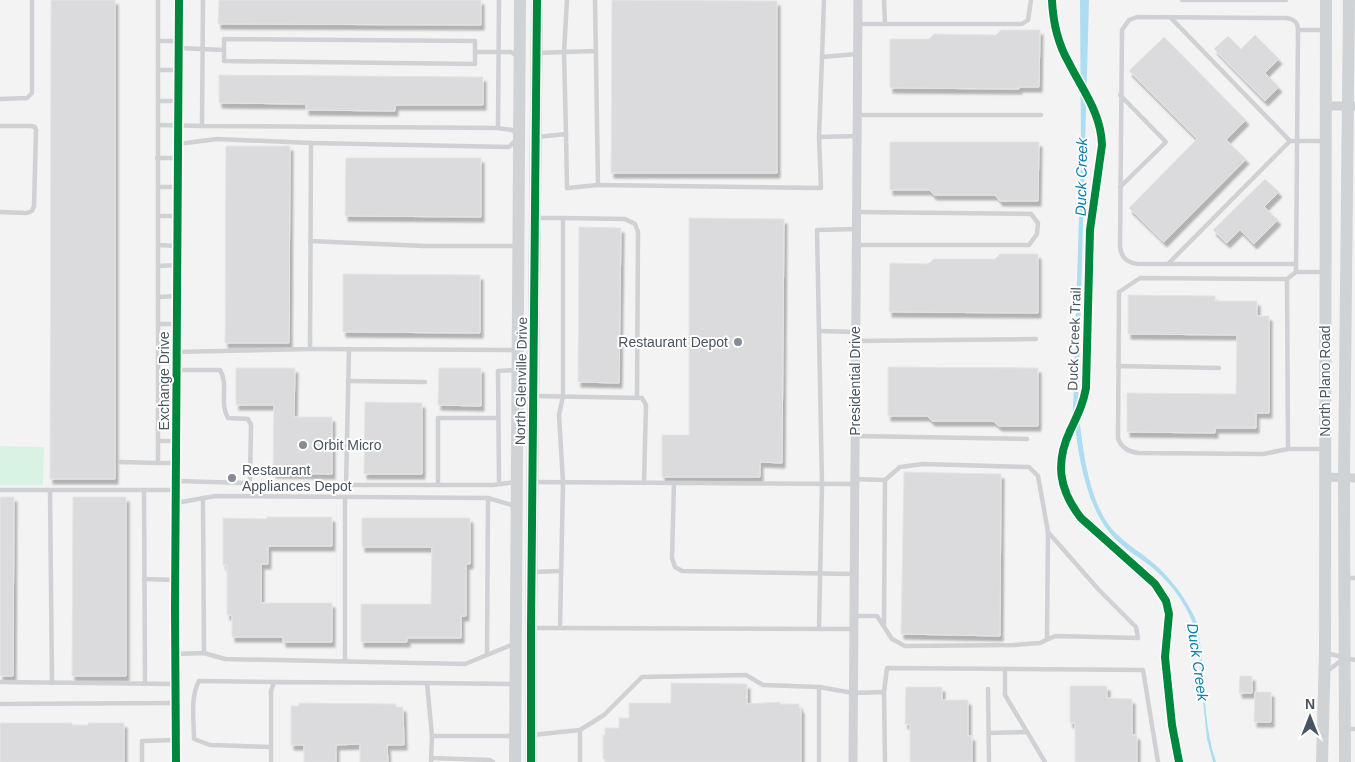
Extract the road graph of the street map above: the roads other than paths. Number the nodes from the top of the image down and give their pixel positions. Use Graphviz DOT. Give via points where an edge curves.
graph roads {
  1 [pos="32,0"];
  2 [pos="158,0"];
  3 [pos="179,0"];
  4 [pos="203,0"];
  5 [pos="499,0"];
  6 [pos="520,0"];
  7 [pos="537,0"];
  8 [pos="567,0"];
  9 [pos="595,0"];
  10 [pos="824,0"];
  11 [pos="858,0"];
  12 [pos="884,0"];
  13 [pos="1031,0"];
  14 [pos="1182,0"];
  15 [pos="1286,0"];
  16 [pos="1326,0"];
  17 [pos="1349,0"];
  18 [pos="1170,17"];
  19 [pos="858,24"];
  20 [pos="885,24"];
  21 [pos="1352,29"];
  22 [pos="1298,30"];
  23 [pos="1326,30"];
  24 [pos="158,41"];
  25 [pos="178,45"];
  26 [pos="202,49"];
  27 [pos="224,50"];
  28 [pos="596,51"];
  29 [pos="475,52"];
  30 [pos="498,52"];
  31 [pos="564,52"];
  32 [pos="537,53"];
  33 [pos="857,54"];
  34 [pos="822,57"];
  35 [pos="520,58"];
  36 [pos="158,70"];
  37 [pos="178,70"];
  38 [pos="536,77"];
  39 [pos="1120,95"];
  40 [pos="0,99"];
  41 [pos="158,101"];
  42 [pos="178,101"];
  43 [pos="1326,106"];
  44 [pos="1351,106"];
  45 [pos="857,115"];
  46 [pos="1041,115"];
  47 [pos="158,125"];
  48 [pos="178,125"];
  49 [pos="0,126"];
  50 [pos="202,126"];
  51 [pos="498,128"];
  52 [pos="566,134"];
  53 [pos="857,136"];
  54 [pos="519,137"];
  55 [pos="536,137"];
  56 [pos="820,137"];
  57 [pos="1290,141"];
  58 [pos="1297,141"];
  59 [pos="1326,141"];
  60 [pos="310,143"];
  61 [pos="178,144"];
  62 [pos="157,158"];
  63 [pos="178,158"];
  64 [pos="598,185"];
  65 [pos="158,187"];
  66 [pos="178,187"];
  67 [pos="1120,187"];
  68 [pos="0,212"];
  69 [pos="856,212"];
  70 [pos="158,216"];
  71 [pos="177,216"];
  72 [pos="535,218"];
  73 [pos="564,218"];
  74 [pos="856,229"];
  75 [pos="310,241"];
  76 [pos="158,245"];
  77 [pos="856,245"];
  78 [pos="177,246"];
  79 [pos="518,246"];
  80 [pos="1168,264"];
  81 [pos="1295,264"];
  82 [pos="158,266"];
  83 [pos="177,266"];
  84 [pos="1296,272"];
  85 [pos="1326,272"];
  86 [pos="1345,272"];
  87 [pos="1287,279"];
  88 [pos="177,296"];
  89 [pos="158,297"];
  90 [pos="158,324"];
  91 [pos="177,324"];
  92 [pos="819,331"];
  93 [pos="856,337"];
  94 [pos="1036,339"];
  95 [pos="310,350"];
  96 [pos="349,350"];
  97 [pos="516,350"];
  98 [pos="534,350"];
  99 [pos="176,352"];
  100 [pos="1118,366"];
  101 [pos="1219,368"];
  102 [pos="177,370"];
  103 [pos="516,370"];
  104 [pos="348,381"];
  105 [pos="425,382"];
  106 [pos="158,383"];
  107 [pos="177,384"];
  108 [pos="534,396"];
  109 [pos="563,396"];
  110 [pos="637,398"];
  111 [pos="498,418"];
  112 [pos="855,436"];
  113 [pos="1027,439"];
  114 [pos="158,441"];
  115 [pos="176,441"];
  116 [pos="1288,449"];
  117 [pos="1325,449"];
  118 [pos="120,462"];
  119 [pos="158,463"];
  120 [pos="176,463"];
  121 [pos="1325,477"];
  122 [pos="1349,478"];
  123 [pos="885,480"];
  124 [pos="854,481"];
  125 [pos="516,482"];
  126 [pos="533,482"];
  127 [pos="563,482"];
  128 [pos="644,483"];
  129 [pos="674,483"];
  130 [pos="499,484"];
  131 [pos="822,484"];
  132 [pos="438,485"];
  133 [pos="176,486"];
  134 [pos="0,490"];
  135 [pos="50,490"];
  136 [pos="144,490"];
  137 [pos="345,497"];
  138 [pos="203,498"];
  139 [pos="488,498"];
  140 [pos="176,503"];
  141 [pos="516,506"];
  142 [pos="532,507"];
  143 [pos="1048,532"];
  144 [pos="561,571"];
  145 [pos="532,572"];
  146 [pos="820,574"];
  147 [pos="854,574"];
  148 [pos="1350,578"];
  149 [pos="144,579"];
  150 [pos="175,580"];
  151 [pos="854,616"];
  152 [pos="884,626"];
  153 [pos="531,628"];
  154 [pos="560,628"];
  155 [pos="819,629"];
  156 [pos="854,629"];
  157 [pos="1047,640"];
  158 [pos="515,644"];
  159 [pos="1325,652"];
  160 [pos="204,653"];
  161 [pos="175,654"];
  162 [pos="487,655"];
  163 [pos="1350,659"];
  164 [pos="346,661"];
  165 [pos="1005,668"];
  166 [pos="1324,674"];
  167 [pos="0,682"];
  168 [pos="274,682"];
  169 [pos="52,683"];
  170 [pos="427,683"];
  171 [pos="144,684"];
  172 [pos="175,684"];
  173 [pos="515,684"];
  174 [pos="819,687"];
  175 [pos="988,689"];
  176 [pos="884,692"];
  177 [pos="853,693"];
  178 [pos="0,704"];
  179 [pos="175,704"];
  180 [pos="1350,729"];
  181 [pos="580,730"];
  182 [pos="1027,732"];
  183 [pos="989,733"];
  184 [pos="532,735"];
  185 [pos="432,736"];
  186 [pos="515,736"];
  187 [pos="175,740"];
  188 [pos="271,746"];
  189 [pos="431,760"];
  190 [pos="142,762"];
  191 [pos="176,762"];
  192 [pos="271,762"];
  193 [pos="493,762"];
  194 [pos="515,762"];
  195 [pos="531,762"];
  196 [pos="580,762"];
  197 [pos="819,762"];
  198 [pos="853,762"];
  199 [pos="885,762"];
  200 [pos="989,762"];
  201 [pos="1045,762"];
  202 [pos="1158,762"];
  203 [pos="1322,762"];
  204 [pos="1345,762"];
  1 -- 40 [label="lane" via="32,93 27,98"];
  2 -- 24 [label="lane"];
  3 -- 25 [label="street, Exchange Drive"];
  4 -- 26 [label="lane"];
  5 -- 30 [label="lane"];
  6 -- 35 [label="street, North Glenville Drive"];
  7 -- 32 [label="street, North Glenville Drive"];
  8 -- 31 [label="lane"];
  9 -- 28 [label="lane"];
  10 -- 34 [label="lane"];
  11 -- 19 [label="street, Presidential Drive"];
  12 -- 20 [label="lane"];
  13 -- 20 [label="lane" via="1028,20 1022,24"];
  14 -- 15 [label="lane"];
  16 -- 23 [label="street, North Plano Road"];
  17 -- 21 [label="street, North Plano Road"];
  18 -- 22 [label="lane" via="1286,18 1294,20"];
  18 -- 39 [label="lane" via="1137,17 1123,27"];
  18 -- 57 [label="lane"];
  19 -- 20 [label="lane"];
  19 -- 33 [label="street, Presidential Drive"];
  21 -- 44 [label="street, North Plano Road"];
  22 -- 23 [label="lane"];
  22 -- 58 [label="lane"];
  23 -- 43 [label="street, North Plano Road"];
  24 -- 25 [label="lane"];
  24 -- 36 [label="lane"];
  25 -- 26 [label="lane"];
  25 -- 37 [label="street, Exchange Drive"];
  26 -- 27 [label="lane"];
  26 -- 50 [label="lane"];
  27 -- 29 [label="lane" via="224,40 475,41"];
  27 -- 29 [label="lane" via="224,61 475,64"];
  28 -- 31 [label="lane"];
  28 -- 64 [label="lane"];
  29 -- 30 [label="lane"];
  30 -- 35 [label="lane" via="511,52"];
  30 -- 51 [label="lane"];
  31 -- 32 [label="lane"];
  31 -- 52 [label="lane"];
  32 -- 38 [label="street, North Glenville Drive"];
  33 -- 34 [label="lane"];
  33 -- 45 [label="street, Presidential Drive"];
  34 -- 56 [label="lane"];
  35 -- 38 [label="street"];
  35 -- 54 [label="street, North Glenville Drive"];
  36 -- 37 [label="lane"];
  36 -- 41 [label="lane"];
  37 -- 42 [label="street, Exchange Drive"];
  38 -- 55 [label="street, North Glenville Drive"];
  39 -- 67 [label="lane"];
  39 -- 67 [label="lane" via="1166,142"];
  41 -- 42 [label="lane"];
  41 -- 47 [label="lane"];
  42 -- 48 [label="street, Exchange Drive"];
  43 -- 44 [label="street"];
  43 -- 59 [label="street, North Plano Road"];
  44 -- 86 [label="street, North Plano Road"];
  45 -- 46 [label="lane"];
  45 -- 53 [label="street, Presidential Drive"];
  47 -- 48 [label="lane"];
  47 -- 62 [label="lane"];
  48 -- 50 [label="lane"];
  48 -- 61 [label="street, Exchange Drive"];
  49 -- 68 [label="lane" via="31,126 36,130 32,211"];
  50 -- 51 [label="lane"];
  51 -- 54 [label="lane" via="512,130"];
  52 -- 55 [label="lane"];
  52 -- 64 [label="lane" via="567,188"];
  53 -- 56 [label="lane"];
  53 -- 69 [label="street, Presidential Drive"];
  54 -- 55 [label="street"];
  54 -- 60 [label="lane" via="509,146"];
  54 -- 79 [label="street, North Glenville Drive"];
  55 -- 72 [label="street, North Glenville Drive"];
  56 -- 64 [label="lane" via="821,188"];
  57 -- 58 [label="lane"];
  57 -- 80 [label="lane"];
  58 -- 59 [label="lane"];
  58 -- 81 [label="lane"];
  59 -- 85 [label="street, North Plano Road"];
  60 -- 61 [label="lane" via="217,139"];
  60 -- 75 [label="lane"];
  61 -- 63 [label="street, Exchange Drive"];
  62 -- 63 [label="lane"];
  62 -- 65 [label="lane"];
  63 -- 66 [label="street, Exchange Drive"];
  65 -- 66 [label="lane"];
  65 -- 70 [label="lane"];
  66 -- 71 [label="street, Exchange Drive"];
  67 -- 80 [label="lane" via="1122,255 1133,264"];
  69 -- 74 [label="street, Presidential Drive"];
  69 -- 77 [label="lane" via="1031,214 1038,223 1037,234 1029,245"];
  70 -- 71 [label="lane"];
  70 -- 76 [label="lane"];
  71 -- 78 [label="street, Exchange Drive"];
  72 -- 73 [label="lane"];
  72 -- 98 [label="street, North Glenville Drive"];
  73 -- 109 [label="lane"];
  73 -- 110 [label="lane" via="625,219 635,224 638,232"];
  74 -- 77 [label="street, Presidential Drive"];
  74 -- 92 [label="lane" via="817,230"];
  75 -- 79 [label="lane"];
  75 -- 95 [label="lane"];
  76 -- 78 [label="lane"];
  76 -- 82 [label="lane"];
  77 -- 93 [label="street, Presidential Drive"];
  78 -- 83 [label="street, Exchange Drive"];
  79 -- 97 [label="street, North Glenville Drive"];
  80 -- 81 [label="lane"];
  81 -- 84 [label="lane"];
  82 -- 83 [label="lane"];
  82 -- 89 [label="lane"];
  83 -- 88 [label="street, Exchange Drive"];
  84 -- 85 [label="lane"];
  84 -- 87 [label="lane"];
  85 -- 86 [label="street"];
  85 -- 117 [label="street, North Plano Road"];
  86 -- 122 [label="street, North Plano Road"];
  87 -- 100 [label="lane" via="1140,278 1119,292"];
  87 -- 116 [label="lane"];
  88 -- 89 [label="lane"];
  88 -- 91 [label="street, Exchange Drive"];
  89 -- 90 [label="lane"];
  90 -- 91 [label="lane"];
  90 -- 106 [label="lane"];
  91 -- 99 [label="street, Exchange Drive"];
  92 -- 93 [label="lane"];
  92 -- 131 [label="lane"];
  93 -- 94 [label="lane"];
  93 -- 112 [label="street, Presidential Drive"];
  95 -- 96 [label="lane"];
  95 -- 99 [label="lane"];
  96 -- 97 [label="lane"];
  96 -- 104 [label="lane"];
  97 -- 98 [label="street"];
  97 -- 103 [label="street, North Glenville Drive"];
  98 -- 108 [label="street, North Glenville Drive"];
  99 -- 102 [label="street, Exchange Drive"];
  100 -- 101 [label="lane"];
  100 -- 116 [label="lane" via="1118,438 1131,452 1263,454"];
  102 -- 107 [label="street, Exchange Drive"];
  102 -- 133 [label="lane" via="220,370 224,376 224,411 228,418 248,419 251,425 250,480 245,484"];
  103 -- 111 [label="lane" via="498,371"];
  103 -- 125 [label="street, North Glenville Drive"];
  104 -- 105 [label="lane"];
  104 -- 132 [label="lane" via="346,485"];
  106 -- 107 [label="lane"];
  106 -- 114 [label="lane"];
  107 -- 115 [label="street, Exchange Drive"];
  108 -- 109 [label="lane"];
  108 -- 126 [label="street, North Glenville Drive"];
  109 -- 110 [label="lane"];
  109 -- 127 [label="lane" via="559,415"];
  110 -- 128 [label="lane" via="642,398 646,405"];
  111 -- 130 [label="lane"];
  111 -- 132 [label="lane" via="438,418"];
  112 -- 113 [label="lane"];
  112 -- 124 [label="street, Presidential Drive"];
  114 -- 115 [label="lane"];
  114 -- 119 [label="lane"];
  115 -- 120 [label="street, Exchange Drive"];
  116 -- 117 [label="lane"];
  117 -- 121 [label="street, North Plano Road"];
  118 -- 119 [label="lane"];
  119 -- 120 [label="lane"];
  120 -- 133 [label="street, Exchange Drive"];
  121 -- 122 [label="street"];
  121 -- 159 [label="street, North Plano Road"];
  122 -- 148 [label="street, North Plano Road"];
  123 -- 124 [label="lane"];
  123 -- 143 [label="lane" via="900,467 923,464 1029,467 1038,476"];
  123 -- 152 [label="lane"];
  124 -- 131 [label="lane"];
  124 -- 147 [label="street, Presidential Drive"];
  125 -- 126 [label="street"];
  125 -- 130 [label="lane"];
  125 -- 141 [label="street, North Glenville Drive"];
  126 -- 127 [label="lane"];
  126 -- 142 [label="street, North Glenville Drive"];
  127 -- 128 [label="lane"];
  127 -- 144 [label="lane"];
  128 -- 129 [label="lane"];
  129 -- 131 [label="lane"];
  129 -- 146 [label="lane" via="672,558 675,567 682,570"];
  130 -- 132 [label="lane"];
  131 -- 146 [label="lane"];
  133 -- 136 [label="lane"];
  133 -- 140 [label="street, Exchange Drive"];
  134 -- 135 [label="lane"];
  135 -- 136 [label="lane"];
  135 -- 169 [label="lane"];
  136 -- 149 [label="lane"];
  137 -- 138 [label="lane"];
  137 -- 139 [label="lane"];
  137 -- 164 [label="lane"];
  138 -- 140 [label="lane"];
  138 -- 160 [label="lane"];
  139 -- 141 [label="lane"];
  139 -- 162 [label="lane"];
  140 -- 150 [label="street, Exchange Drive"];
  141 -- 142 [label="street"];
  141 -- 158 [label="street, North Glenville Drive"];
  142 -- 145 [label="street, North Glenville Drive"];
  143 -- 157 [label="lane"];
  143 -- 157 [label="lane" via="1136,627 1138,638 1055,636"];
  144 -- 145 [label="lane"];
  144 -- 154 [label="lane"];
  145 -- 153 [label="street, North Glenville Drive"];
  146 -- 147 [label="lane"];
  146 -- 155 [label="lane"];
  147 -- 151 [label="street, Presidential Drive"];
  148 -- 163 [label="street, North Plano Road"];
  149 -- 150 [label="lane"];
  149 -- 171 [label="lane"];
  150 -- 161 [label="street, Exchange Drive"];
  151 -- 152 [label="lane" via="877,616"];
  151 -- 156 [label="street, Presidential Drive"];
  152 -- 157 [label="lane" via="892,639 905,646 1014,645"];
  153 -- 154 [label="lane"];
  153 -- 184 [label="street, North Glenville Drive"];
  154 -- 155 [label="lane"];
  155 -- 156 [label="lane"];
  156 -- 177 [label="street, Presidential Drive"];
  158 -- 162 [label="lane"];
  158 -- 173 [label="street, North Glenville Drive"];
  159 -- 163 [label="lane"];
  159 -- 166 [label="street, North Plano Road"];
  160 -- 161 [label="lane"];
  160 -- 164 [label="lane" via="225,659"];
  161 -- 172 [label="street, Exchange Drive"];
  162 -- 164 [label="lane" via="466,664"];
  163 -- 166 [label="lane"];
  163 -- 180 [label="street, North Plano Road"];
  165 -- 176 [label="lane" via="887,668"];
  165 -- 182 [label="lane" via="1005,695"];
  165 -- 202 [label="lane" via="1143,670"];
  166 -- 203 [label="street, North Plano Road"];
  167 -- 169 [label="lane"];
  168 -- 170 [label="lane"];
  168 -- 188 [label="lane" via="271,691"];
  168 -- 188 [label="lane" via="199,681 194,698 194,739 210,745"];
  169 -- 171 [label="lane"];
  170 -- 173 [label="lane"];
  170 -- 185 [label="lane"];
  171 -- 172 [label="lane"];
  172 -- 179 [label="street, Exchange Drive"];
  173 -- 186 [label="street, North Glenville Drive"];
  174 -- 177 [label="lane"];
  174 -- 181 [label="lane" via="763,685 746,675 642,677 604,715"];
  174 -- 197 [label="lane"];
  175 -- 183 [label="lane"];
  176 -- 177 [label="lane"];
  176 -- 199 [label="lane"];
  177 -- 198 [label="street, Presidential Drive"];
  178 -- 179 [label="lane"];
  179 -- 187 [label="street, Exchange Drive"];
  180 -- 204 [label="street, North Plano Road"];
  181 -- 184 [label="lane"];
  181 -- 196 [label="lane"];
  182 -- 183 [label="lane"];
  182 -- 201 [label="lane"];
  183 -- 200 [label="lane"];
  184 -- 186 [label="street"];
  184 -- 195 [label="street, North Glenville Drive"];
  185 -- 186 [label="lane"];
  185 -- 189 [label="lane"];
  186 -- 194 [label="street, North Glenville Drive"];
  187 -- 190 [label="lane" via="142,741"];
  187 -- 191 [label="street, Exchange Drive"];
  188 -- 192 [label="lane"];
  189 -- 193 [label="lane"];
}
